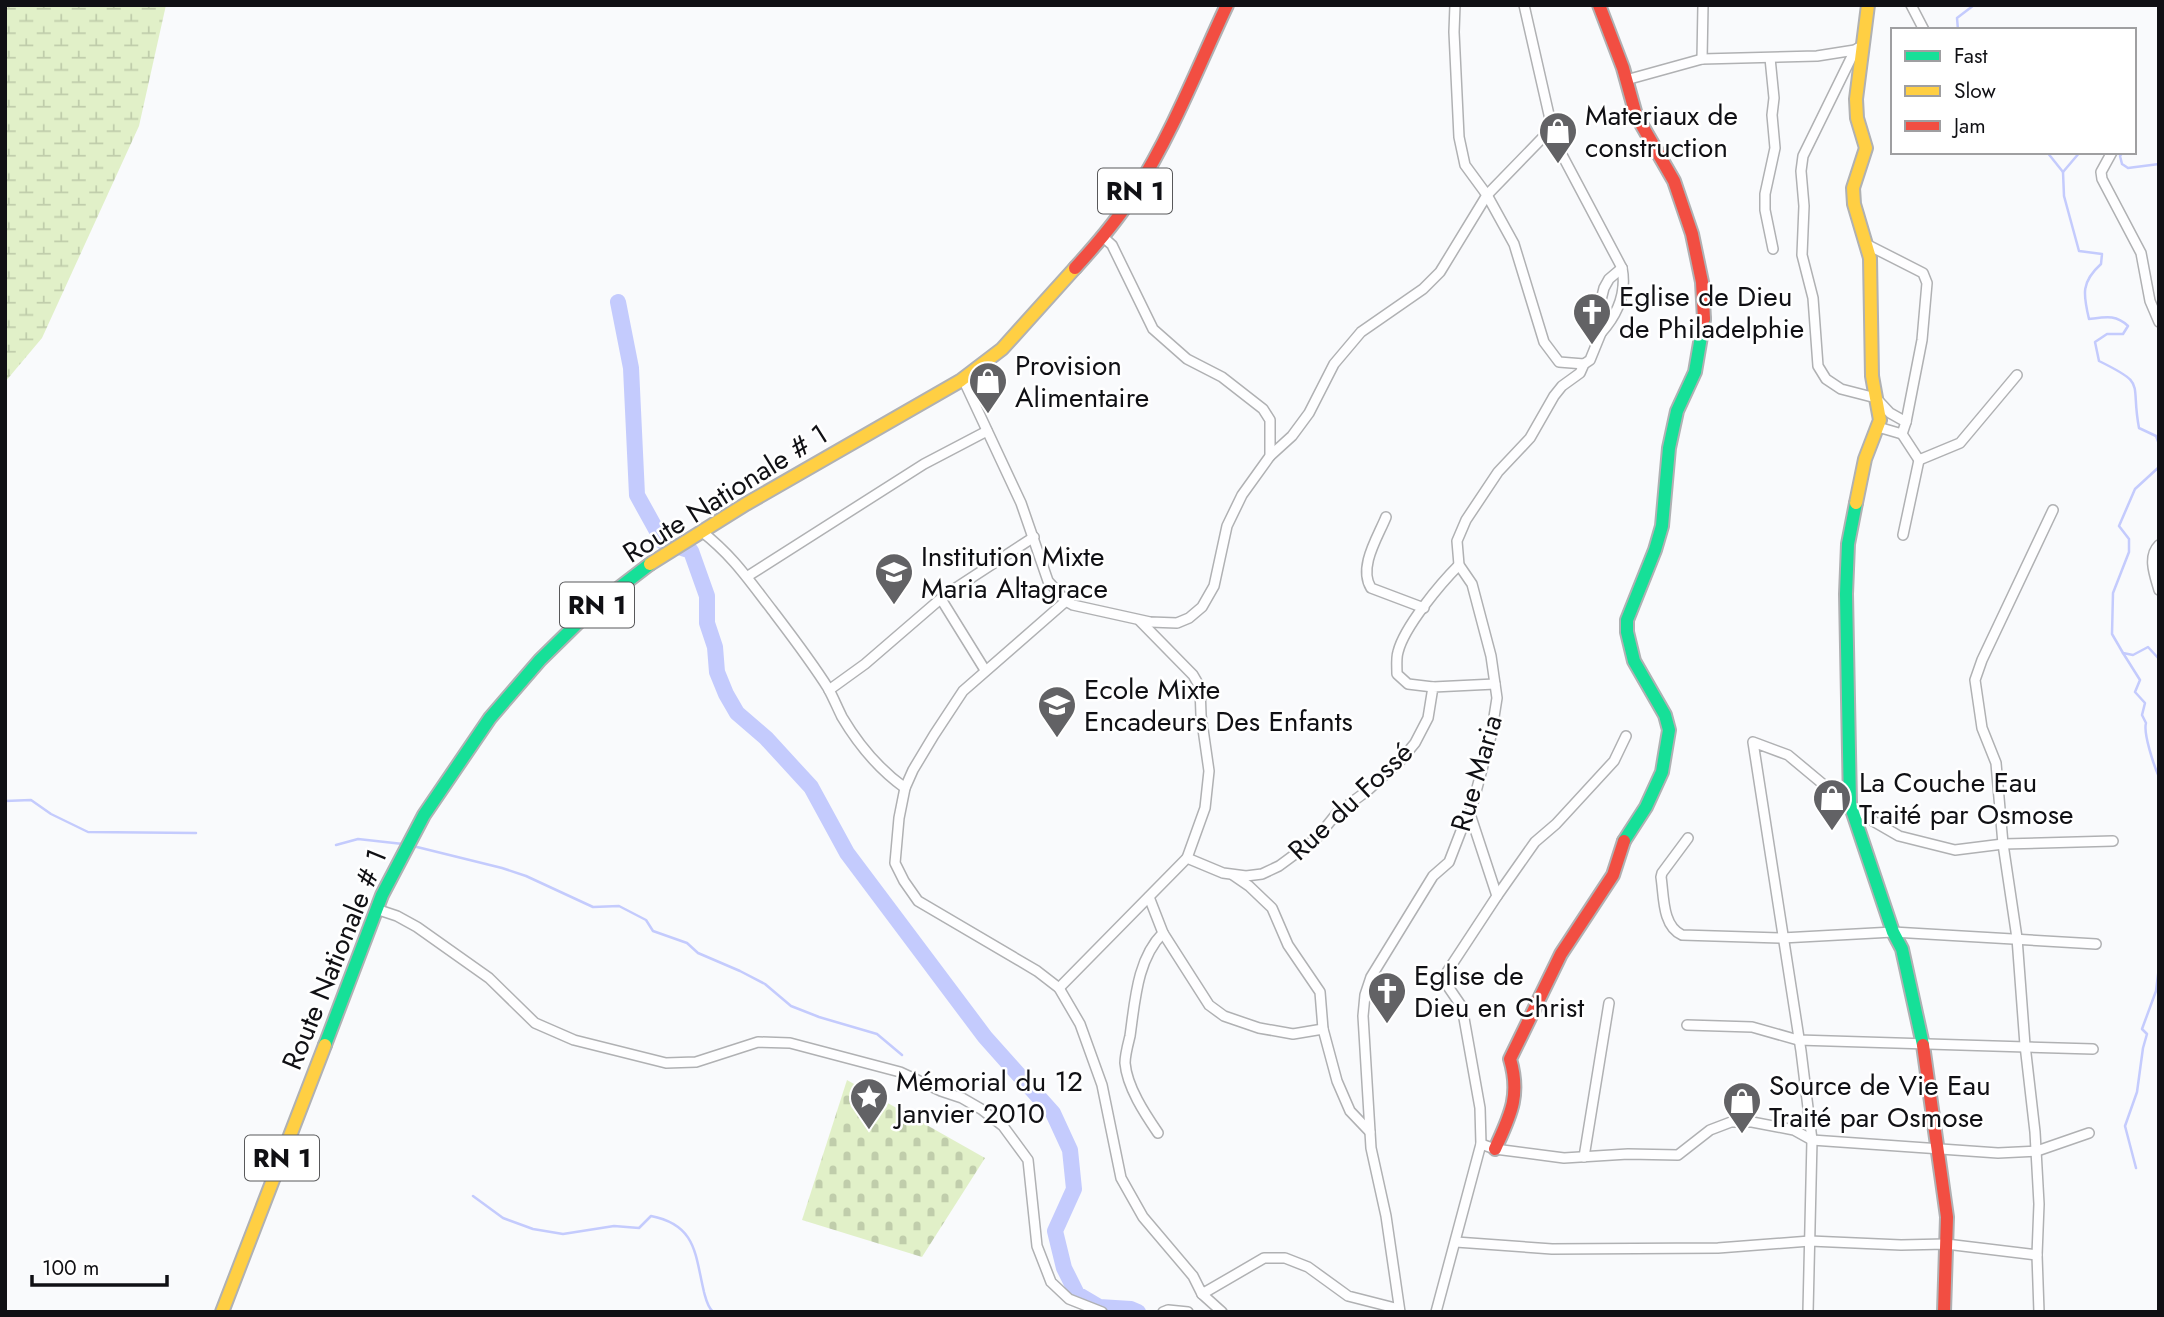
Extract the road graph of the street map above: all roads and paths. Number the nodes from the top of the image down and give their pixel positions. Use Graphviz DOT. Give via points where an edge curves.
graph roads {
  1 [pos="1227,5"];
  2 [pos="1455,5"];
  3 [pos="1524,5"];
  4 [pos="1599,5"];
  5 [pos="1703,5"];
  6 [pos="1868,5"];
  7 [pos="1911,5"];
  8 [pos="1923,28"];
  9 [pos="1860,46"];
  10 [pos="1770,58"];
  11 [pos="1702,59"];
  12 [pos="1626,80"];
  13 [pos="1552,128"];
  14 [pos="2111,154"];
  15 [pos="1487,195"];
  16 [pos="1103,237"];
  17 [pos="1866,244"];
  18 [pos="1773,249"];
  19 [pos="1622,268"];
  20 [pos="2159,322"];
  21 [pos="1601,333"];
  22 [pos="1584,364"];
  23 [pos="2017,375"];
  24 [pos="963,379"];
  25 [pos="1876,398"];
  26 [pos="1906,422"];
  27 [pos="1878,427"];
  28 [pos="987,430"];
  29 [pos="1902,434"];
  30 [pos="1270,456"];
  31 [pos="1919,460"];
  32 [pos="2053,510"];
  33 [pos="1386,517"];
  34 [pos="701,531"];
  35 [pos="1903,536"];
  36 [pos="1034,537"];
  37 [pos="2159,545"];
  38 [pos="1459,565"];
  39 [pos="748,576"];
  40 [pos="2159,590"];
  41 [pos="941,599"];
  42 [pos="1066,601"];
  43 [pos="1424,608"];
  44 [pos="1140,621"];
  45 [pos="985,670"];
  46 [pos="1495,684"];
  47 [pos="1433,687"];
  48 [pos="829,690"];
  49 [pos="1626,737"];
  50 [pos="905,788"];
  51 [pos="1850,804"];
  52 [pos="1470,814"];
  53 [pos="1688,838"];
  54 [pos="2113,842"];
  55 [pos="2003,844"];
  56 [pos="1187,858"];
  57 [pos="1231,874"];
  58 [pos="1497,896"];
  59 [pos="1149,897"];
  60 [pos="376,909"];
  61 [pos="1894,932"];
  62 [pos="1163,933"];
  63 [pos="1782,938"];
  64 [pos="2017,938"];
  65 [pos="2096,944"];
  66 [pos="1059,988"];
  67 [pos="1609,1003"];
  68 [pos="1687,1025"];
  69 [pos="1323,1029"];
  70 [pos="1798,1040"];
  71 [pos="1923,1042"];
  72 [pos="2025,1045"];
  73 [pos="2093,1049"];
  74 [pos="1370,1132"];
  75 [pos="1158,1133"];
  76 [pos="2089,1133"];
  77 [pos="1812,1140"];
  78 [pos="1481,1144"];
  79 [pos="1495,1149"];
  80 [pos="1939,1149"];
  81 [pos="2037,1151"];
  82 [pos="1584,1157"];
  83 [pos="1810,1241"];
  84 [pos="1456,1242"];
  85 [pos="1946,1244"];
  86 [pos="2037,1255"];
  87 [pos="1202,1294"];
  88 [pos="1400,1311"];
  89 [pos="222,1312"];
  90 [pos="1102,1312"];
  91 [pos="1163,1312"];
  92 [pos="1188,1312"];
  93 [pos="1222,1312"];
  94 [pos="1436,1312"];
  95 [pos="1808,1312"];
  96 [pos="1944,1312"];
  97 [pos="2039,1312"];
  1 -- 16 [label="street, Route Nationale # 1 / RN 1" via="1155,158"];
  2 -- 15 [label="street" via="1459,137 1465,165"];
  3 -- 13 [label="street"];
  4 -- 12 [label="street"];
  5 -- 11 [label="street"];
  6 -- 9 [label="street"];
  7 -- 8 [label="street"];
  9 -- 10 [label="street" via="1817,56"];
  9 -- 17 [label="street" via="1857,118 1866,148 1853,188"];
  9 -- 25 [label="street" via="1803,156 1802,255 1813,298 1818,366 1826,379 1841,389"];
  10 -- 11 [label="street"];
  10 -- 18 [label="street" via="1775,148 1765,202"];
  11 -- 12 [label="street"];
  12 -- 79 [label="street" via="1636,115 1678,191 1692,234 1705,313 1695,372 1677,411 1662,526 1627,620 1634,661 1669,730 1662,772 1646,807 1627,834 1613,875 1561,954 1510,1059 1515,1094"];
  13 -- 15 [label="street"];
  13 -- 19 [label="street"];
  14 -- 20 [label="street" via="2102,179 2141,253"];
  15 -- 22 [label="street" via="1514,244 1544,342 1559,362"];
  15 -- 30 [label="street" via="1440,272 1361,332 1334,364 1309,413"];
  16 -- 24 [label="street, Route Nationale # 1 / RN 1" via="1002,349"];
  16 -- 30 [label="street" via="1112,244 1153,329 1187,359 1222,377 1263,409 1270,420"];
  17 -- 25 [label="street"];
  17 -- 26 [label="street" via="1923,273 1927,283 1922,340"];
  19 -- 21 [label="street" via="1625,283 1618,306"];
  19 -- 21 [label="street" via="1604,288"];
  21 -- 22 [label="street"];
  22 -- 38 [label="street" via="1554,396 1530,439 1498,471 1466,520 1457,541"];
  23 -- 31 [label="street" via="1960,443"];
  24 -- 28 [label="street"];
  24 -- 34 [label="street, Route Nationale # 1 / RN 1"];
  25 -- 26 [label="street" via="1889,413"];
  25 -- 27 [label="street"];
  26 -- 29 [label="street"];
  27 -- 29 [label="street"];
  27 -- 51 [label="street" via="1847,544"];
  28 -- 36 [label="street"];
  28 -- 39 [label="street" via="914,470"];
  29 -- 31 [label="street"];
  30 -- 44 [label="street" via="1227,526 1214,586 1202,607 1177,623"];
  31 -- 35 [label="street"];
  32 -- 55 [label="street" via="1975,680 1982,728 1996,763"];
  33 -- 43 [label="street" via="1366,573 1368,582 1371,588"];
  34 -- 39 [label="street"];
  34 -- 60 [label="street, Route Nationale # 1 / RN 1" via="594,607 490,718 424,814"];
  36 -- 41 [label="street"];
  36 -- 42 [label="street" via="1048,581"];
  37 -- 40 [label="street" via="2152,560"];
  38 -- 43 [label="street"];
  38 -- 46 [label="street, Rue Maria" via="1472,584"];
  39 -- 48 [label="street"];
  41 -- 45 [label="street"];
  41 -- 48 [label="street"];
  42 -- 44 [label="street"];
  42 -- 45 [label="street"];
  43 -- 47 [label="street" via="1405,634 1397,674 1408,684"];
  44 -- 56 [label="street" via="1200,687 1209,771 1205,807"];
  45 -- 50 [label="street" via="963,691"];
  46 -- 47 [label="street"];
  46 -- 52 [label="street, Rue Maria" via="1491,736"];
  47 -- 57 [label="street, Rue du Fossé" via="1428,718 1415,743 1337,813 1317,838 1262,874"];
  48 -- 50 [label="street" via="865,748 887,775"];
  49 -- 58 [label="street" via="1614,761 1535,842"];
  50 -- 66 [label="street" via="895,863 918,901"];
  51 -- 55 [label="street" via="1910,839 1955,850"];
  51 -- 61 [label="street"];
  51 -- 63 [label="street" via="1788,755 1753,742"];
  52 -- 58 [label="street"];
  52 -- 74 [label="street, Rue Maria" via="1449,862 1433,876 1368,984 1363,1016"];
  53 -- 63 [label="street" via="1661,877 1668,921 1675,932"];
  54 -- 55 [label="street"];
  55 -- 64 [label="street"];
  56 -- 57 [label="street, Rue du Fossé"];
  56 -- 59 [label="street"];
  57 -- 69 [label="street" via="1272,908 1288,945 1320,992"];
  58 -- 78 [label="street" via="1447,972 1449,988 1462,1007 1480,1108"];
  59 -- 62 [label="street"];
  59 -- 66 [label="street"];
  60 -- 89 [label="street, Route Nationale # 1 / RN 1"];
  60 -- 90 [label="street" via="417,927 489,978 535,1023 574,1040 666,1063 696,1062 758,1042 790,1043 900,1072 962,1098 1003,1126 1028,1160 1037,1246 1051,1282 1069,1299"];
  61 -- 63 [label="street"];
  61 -- 64 [label="street"];
  61 -- 71 [label="street"];
  62 -- 69 [label="street" via="1209,1005 1224,1016 1293,1034"];
  62 -- 75 [label="street" via="1149,954 1138,985 1125,1063 1136,1096"];
  63 -- 70 [label="street"];
  64 -- 65 [label="street"];
  64 -- 72 [label="street"];
  66 -- 87 [label="street" via="1080,1024 1102,1086 1121,1178 1143,1217 1193,1276"];
  67 -- 82 [label="street"];
  68 -- 70 [label="street" via="1752,1027"];
  69 -- 74 [label="street" via="1350,1111"];
  70 -- 71 [label="street"];
  70 -- 77 [label="street"];
  71 -- 72 [label="street"];
  71 -- 80 [label="street"];
  72 -- 73 [label="street"];
  72 -- 81 [label="street"];
  74 -- 88 [label="street, Rue Maria"];
  76 -- 81 [label="street"];
  77 -- 80 [label="street"];
  77 -- 82 [label="street" via="1794,1130 1731,1122 1710,1130 1678,1154"];
  77 -- 83 [label="street"];
  78 -- 79 [label="street"];
  78 -- 84 [label="street"];
  79 -- 82 [label="street"];
  80 -- 81 [label="street"];
  80 -- 85 [label="street" via="1948,1217"];
  81 -- 86 [label="street"];
  83 -- 84 [label="street" via="1718,1248 1552,1249"];
  83 -- 85 [label="street"];
  83 -- 95 [label="street"];
  84 -- 94 [label="street"];
  85 -- 86 [label="street"];
  85 -- 96 [label="street"];
  86 -- 97 [label="street"];
  87 -- 88 [label="street" via="1264,1258 1285,1258 1308,1267 1348,1296"];
  87 -- 93 [label="street"];
  91 -- 92 [label="street"];
}
